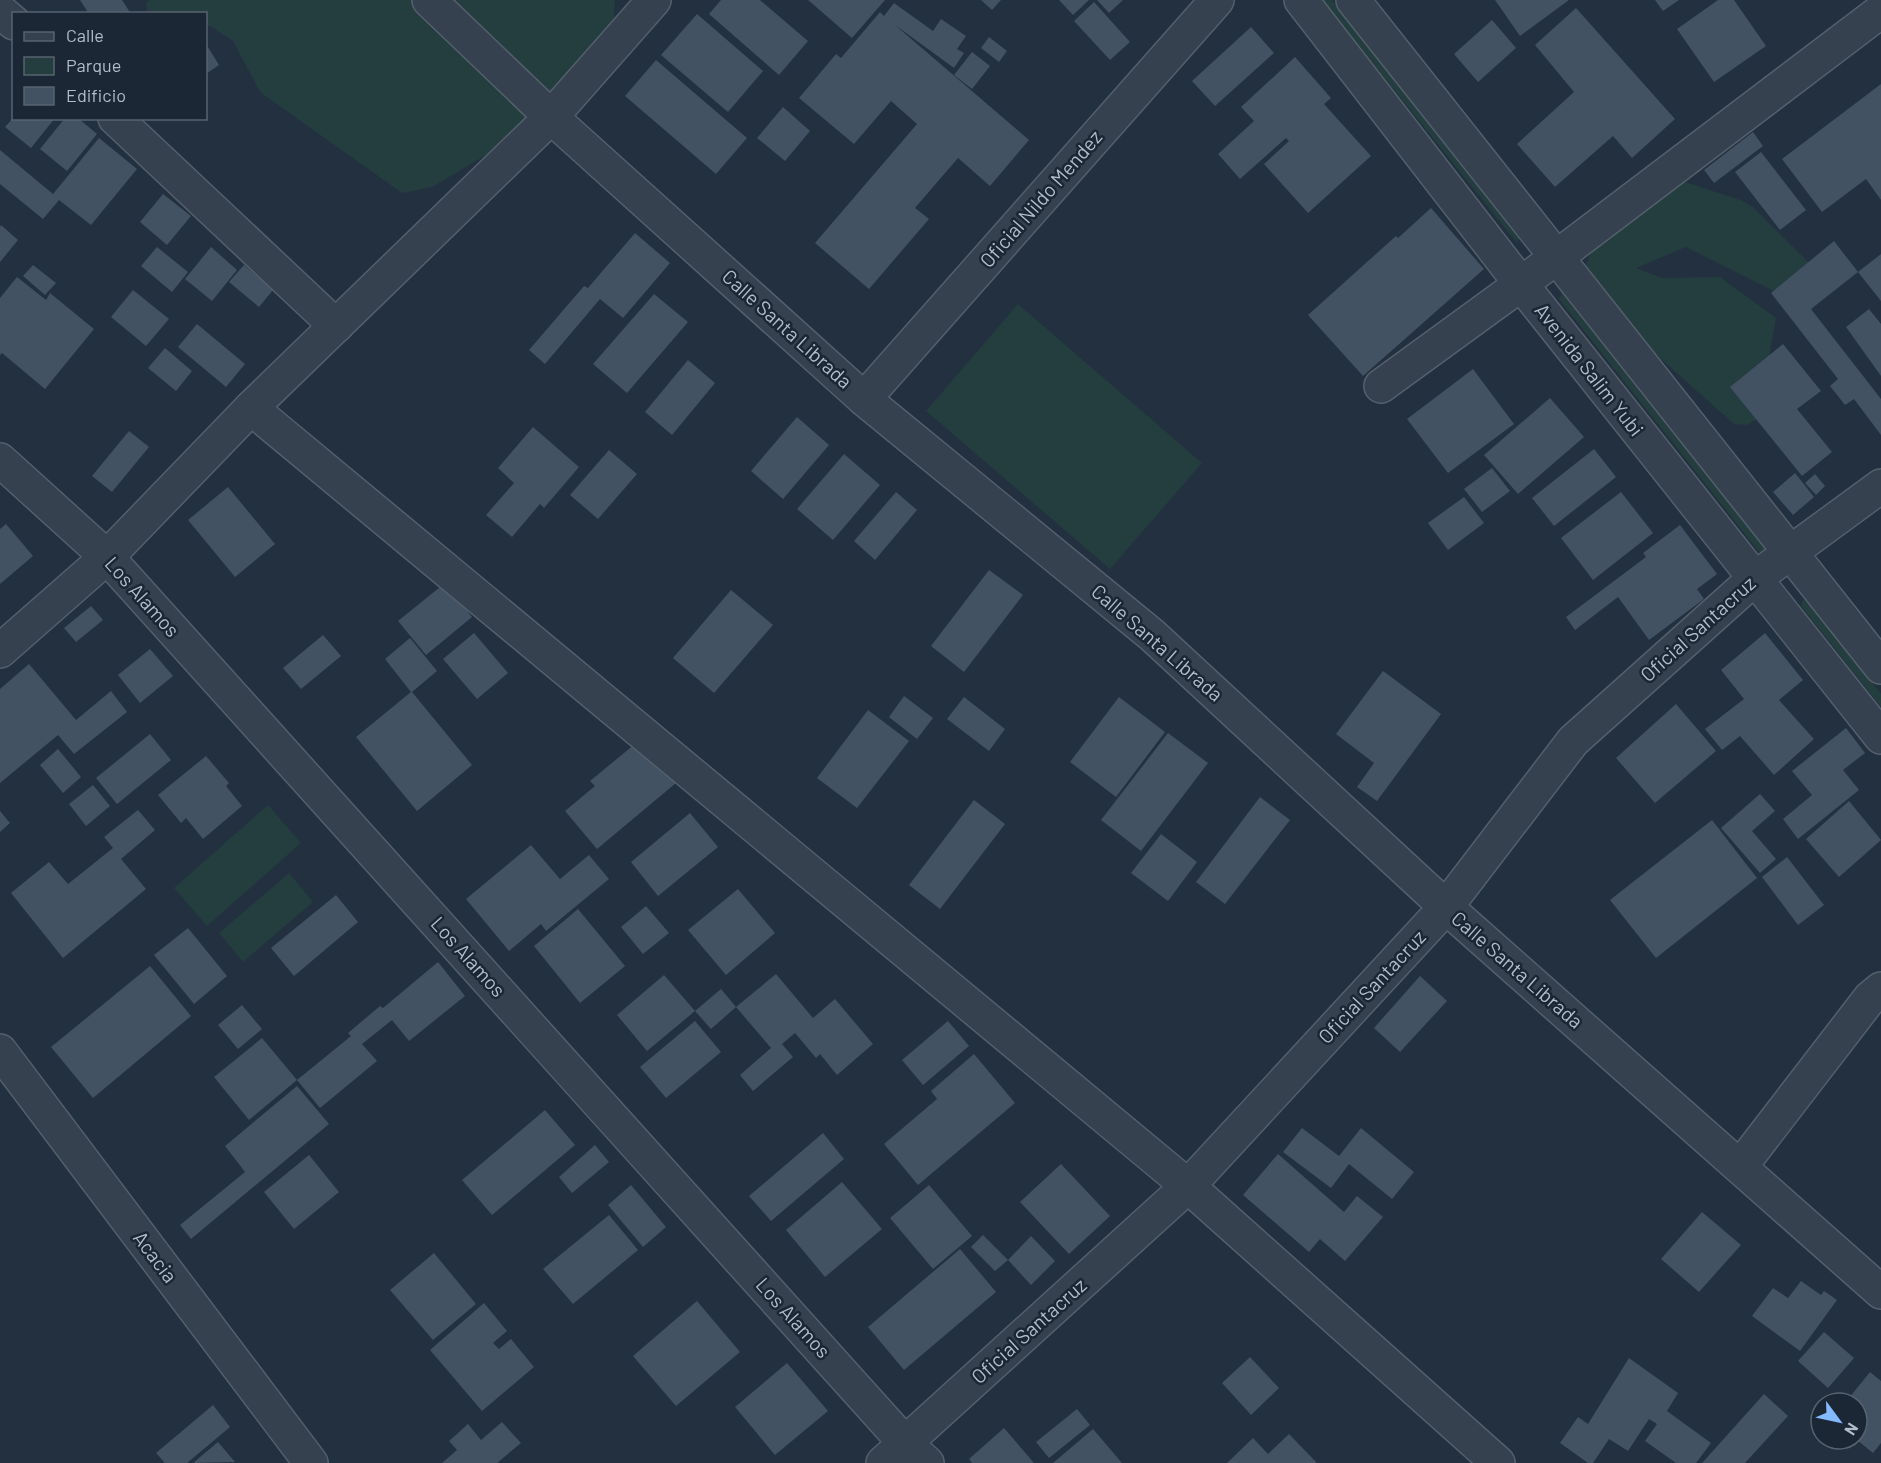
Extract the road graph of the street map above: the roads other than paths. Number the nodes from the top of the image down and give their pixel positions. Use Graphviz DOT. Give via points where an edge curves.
graph roads {
  1 [pos="429,0"];
  2 [pos="654,0"];
  3 [pos="1217,0"];
  4 [pos="1301,0"];
  5 [pos="1353,0"];
  6 [pos="0,11"];
  7 [pos="1881,11"];
  8 [pos="12,21"];
  9 [pos="551,117"];
  10 [pos="117,120"];
  11 [pos="1557,257"];
  12 [pos="1521,284"];
  13 [pos="336,326"];
  14 [pos="1381,386"];
  15 [pos="864,399"];
  16 [pos="251,408"];
  17 [pos="0,460"];
  18 [pos="1881,486"];
  19 [pos="1790,552"];
  20 [pos="107,557"];
  21 [pos="1754,579"];
  22 [pos="0,651"];
  23 [pos="1881,667"];
  24 [pos="1881,737"];
  25 [pos="1446,907"];
  26 [pos="1881,989"];
  27 [pos="0,1051"];
  28 [pos="1740,1167"];
  29 [pos="1188,1186"];
  30 [pos="1881,1292"];
  31 [pos="905,1456"];
  32 [pos="311,1463"];
  33 [pos="1498,1463"];
  1 -- 9 [label="street, Calle Santa Librada"];
  2 -- 9 [label="street"];
  3 -- 15 [label="street, Oficial Nildo Mendez"];
  4 -- 12 [label="street, Avenida Salim Yubi"];
  5 -- 11 [label="street"];
  6 -- 8 [label="street"];
  7 -- 11 [label="street"];
  9 -- 13 [label="street"];
  9 -- 15 [label="street, Calle Santa Librada"];
  10 -- 13 [label="street"];
  11 -- 12 [label="street"];
  11 -- 19 [label="street"];
  12 -- 14 [label="street"];
  12 -- 21 [label="street, Avenida Salim Yubi"];
  13 -- 16 [label="street"];
  15 -- 25 [label="street, Calle Santa Librada" via="1152,635"];
  16 -- 20 [label="street"];
  16 -- 29 [label="street"];
  17 -- 20 [label="street, Los Alamos"];
  18 -- 19 [label="street, Oficial Santacruz"];
  19 -- 21 [label="street, Oficial Santacruz"];
  19 -- 23 [label="street"];
  20 -- 22 [label="street"];
  20 -- 31 [label="street, Los Alamos"];
  21 -- 24 [label="street, Avenida Salim Yubi"];
  21 -- 25 [label="street, Oficial Santacruz" via="1573,741"];
  25 -- 28 [label="street, Calle Santa Librada"];
  25 -- 29 [label="street, Oficial Santacruz"];
  26 -- 28 [label="street" via="1870,998"];
  27 -- 32 [label="street, Acacia"];
  28 -- 30 [label="street, Calle Santa Librada"];
  29 -- 31 [label="street, Oficial Santacruz"];
  29 -- 33 [label="street"];
}
